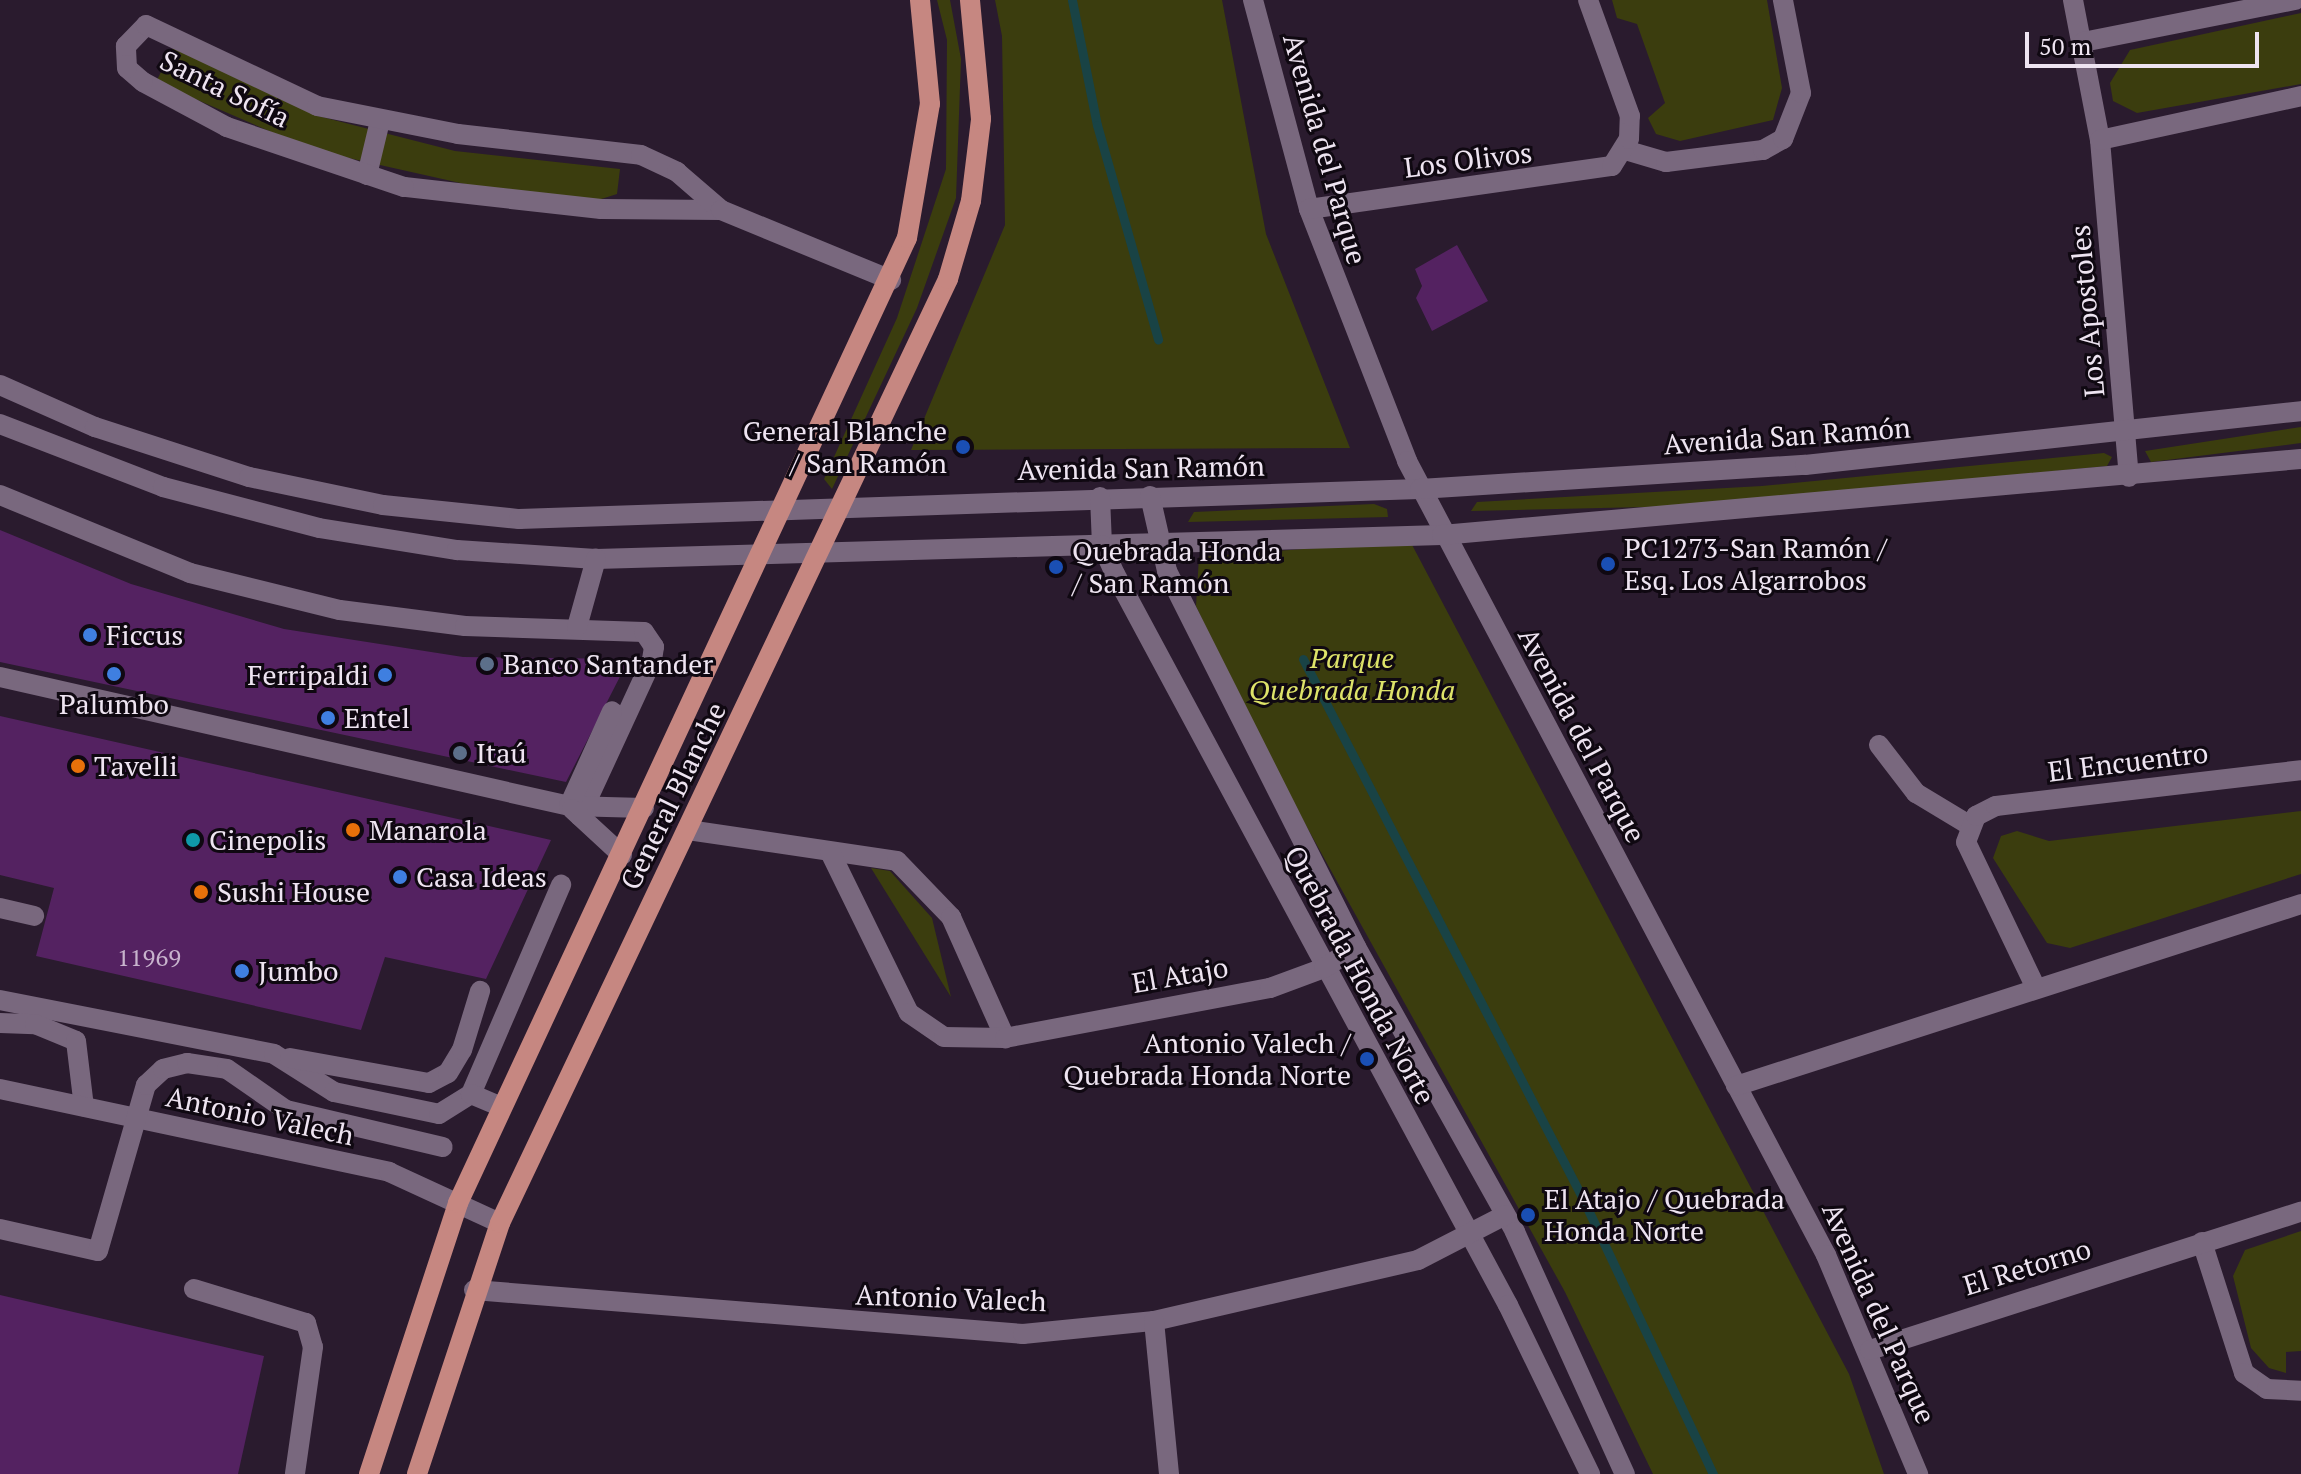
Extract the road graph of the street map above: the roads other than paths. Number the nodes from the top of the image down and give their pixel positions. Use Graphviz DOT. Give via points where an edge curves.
graph roads {
  1 [pos="920,0"];
  2 [pos="970,0"];
  3 [pos="1253,0"];
  4 [pos="1588,0"];
  5 [pos="1783,0"];
  6 [pos="2073,0"];
  7 [pos="2295,0"];
  8 [pos="2083,42"];
  9 [pos="2301,96"];
  10 [pos="380,121"];
  11 [pos="2100,140"];
  12 [pos="1625,150"];
  13 [pos="367,175"];
  14 [pos="1309,209"];
  15 [pos="721,210"];
  16 [pos="891,280"];
  17 [pos="0,385"];
  18 [pos="2301,411"];
  19 [pos="0,424"];
  20 [pos="2125,433"];
  21 [pos="2301,459"];
  22 [pos="2129,477"];
  23 [pos="1420,489"];
  24 [pos="0,495"];
  25 [pos="1150,496"];
  26 [pos="1100,497"];
  27 [pos="844,504"];
  28 [pos="787,505"];
  29 [pos="1442,535"];
  30 [pos="1156,541"];
  31 [pos="1102,545"];
  32 [pos="821,552"];
  33 [pos="764,553"];
  34 [pos="596,559"];
  35 [pos="577,627"];
  36 [pos="0,677"];
  37 [pos="612,711"];
  38 [pos="1879,745"];
  39 [pos="2301,770"];
  40 [pos="644,808"];
  41 [pos="578,809"];
  42 [pos="1969,825"];
  43 [pos="688,830"];
  44 [pos="830,852"];
  45 [pos="622,855"];
  46 [pos="561,885"];
  47 [pos="2301,904"];
  48 [pos="0,908"];
  49 [pos="34,916"];
  50 [pos="1356,947"];
  51 [pos="1324,968"];
  52 [pos="2034,984"];
  53 [pos="480,991"];
  54 [pos="6,1000"];
  55 [pos="4,1023"];
  56 [pos="471,1025"];
  57 [pos="498,1033"];
  58 [pos="1005,1038"];
  59 [pos="210,1042"];
  60 [pos="274,1054"];
  61 [pos="205,1064"];
  62 [pos="1736,1086"];
  63 [pos="0,1089"];
  64 [pos="471,1094"];
  65 [pos="84,1107"];
  66 [pos="501,1107"];
  67 [pos="131,1117"];
  68 [pos="443,1147"];
  69 [pos="458,1203"];
  70 [pos="2301,1212"];
  71 [pos="1505,1215"];
  72 [pos="500,1223"];
  73 [pos="0,1229"];
  74 [pos="1468,1234"];
  75 [pos="2202,1242"];
  76 [pos="194,1289"];
  77 [pos="474,1290"];
  78 [pos="1154,1321"];
  79 [pos="1870,1350"];
  80 [pos="2301,1391"];
  81 [pos="295,1474"];
  82 [pos="369,1474"];
  83 [pos="417,1474"];
  84 [pos="1169,1474"];
  85 [pos="1590,1474"];
  86 [pos="1625,1474"];
  87 [pos="1918,1474"];
  1 -- 16 [label="main road, General Blanche" via="929,69 927,149"];
  2 -- 27 [label="main road, General Blanche" via="981,92 971,201 948,279"];
  3 -- 14 [label="street, Avenida del Parque"];
  4 -- 12 [label="street" via="1628,105"];
  5 -- 12 [label="street" via="1801,93 1783,139 1763,150 1666,162"];
  6 -- 8 [label="street, Los Apostoles"];
  7 -- 8 [label="street"];
  8 -- 11 [label="street, Los Apostoles"];
  9 -- 11 [label="street"];
  10 -- 13 [label="street"];
  10 -- 13 [label="street, Santa Sofía" via="317,106 146,25 126,46 127,68 143,82 227,127"];
  10 -- 15 [label="street, Santa Sofía" via="641,155 677,172"];
  11 -- 20 [label="street, Los Apostoles"];
  12 -- 14 [label="street, Los Olivos" via="1595,173"];
  13 -- 15 [label="street, Santa Sofía" via="504,202"];
  14 -- 23 [label="street, Avenida del Parque"];
  15 -- 16 [label="street, Santa Sofía"];
  16 -- 28 [label="main road, General Blanche"];
  17 -- 28 [label="street, Avenida San Ramón" via="171,454 383,505 519,519"];
  18 -- 20 [label="street, Avenida San Ramón"];
  19 -- 34 [label="street" via="163,487 319,528 457,550"];
  20 -- 22 [label="street, Los Apostoles"];
  20 -- 23 [label="street, Avenida San Ramón" via="1805,465"];
  21 -- 22 [label="street"];
  22 -- 29 [label="street"];
  23 -- 25 [label="street, Avenida San Ramón"];
  23 -- 29 [label="street, Avenida del Parque"];
  24 -- 35 [label="street" via="190,573 340,610 465,626"];
  25 -- 26 [label="street, Avenida San Ramón"];
  25 -- 30 [label="street, Quebrada Honda Norte"];
  26 -- 27 [label="street, Avenida San Ramón"];
  26 -- 31 [label="street, Quebrada Honda Norte"];
  27 -- 28 [label="street, Avenida San Ramón"];
  27 -- 32 [label="main road, General Blanche"];
  28 -- 33 [label="main road, General Blanche"];
  29 -- 30 [label="street"];
  29 -- 62 [label="street, Avenida del Parque"];
  30 -- 31 [label="street"];
  30 -- 50 [label="street, Quebrada Honda Norte"];
  31 -- 32 [label="street"];
  31 -- 51 [label="street, Quebrada Honda Norte"];
  32 -- 33 [label="street"];
  32 -- 43 [label="main road, General Blanche"];
  33 -- 34 [label="street"];
  33 -- 40 [label="main road, General Blanche"];
  34 -- 35 [label="street"];
  35 -- 41 [label="street" via="635,629 654,647"];
  36 -- 41 [label="street"];
  37 -- 41 [label="street"];
  38 -- 42 [label="street" via="1916,793"];
  39 -- 42 [label="street, El Encuentro" via="1996,806"];
  40 -- 41 [label="street"];
  40 -- 45 [label="main road, General Blanche"];
  41 -- 45 [label="street"];
  42 -- 52 [label="street" via="1966,842"];
  43 -- 44 [label="street"];
  43 -- 72 [label="main road, General Blanche"];
  44 -- 58 [label="street" via="897,861 923,883 951,917"];
  44 -- 58 [label="street, El Atajo" via="909,1013 944,1037"];
  45 -- 66 [label="main road, General Blanche"];
  46 -- 57 [label="street"];
  47 -- 52 [label="street"];
  48 -- 49 [label="street"];
  50 -- 51 [label="street, El Atajo"];
  50 -- 71 [label="street, Quebrada Honda Norte"];
  51 -- 58 [label="street, El Atajo" via="1270,988"];
  51 -- 74 [label="street, Quebrada Honda Norte"];
  52 -- 62 [label="street"];
  53 -- 56 [label="street"];
  54 -- 55 [label="street"];
  54 -- 59 [label="street"];
  55 -- 65 [label="street" via="76,1041"];
  56 -- 57 [label="street"];
  56 -- 60 [label="street" via="448,1073 416,1085"];
  57 -- 64 [label="street"];
  59 -- 60 [label="street"];
  59 -- 61 [label="street"];
  60 -- 64 [label="street" via="334,1092 413,1111 439,1114"];
  61 -- 67 [label="street" via="163,1069"];
  61 -- 68 [label="street" via="255,1084 286,1110"];
  62 -- 79 [label="street, Avenida del Parque"];
  63 -- 65 [label="street, Antonio Valech"];
  64 -- 66 [label="street"];
  65 -- 67 [label="street, Antonio Valech"];
  66 -- 69 [label="main road, General Blanche"];
  67 -- 69 [label="street, Antonio Valech" via="389,1172"];
  67 -- 73 [label="street" via="98,1251"];
  69 -- 72 [label="street, Antonio Valech"];
  69 -- 82 [label="main road, General Blanche"];
  70 -- 75 [label="street, El Retorno"];
  71 -- 74 [label="street, Antonio Valech"];
  71 -- 86 [label="street, Quebrada Honda Norte"];
  72 -- 77 [label="main road, General Blanche"];
  74 -- 78 [label="street, Antonio Valech" via="1418,1260"];
  74 -- 85 [label="street, Quebrada Honda Norte"];
  75 -- 79 [label="street, El Retorno"];
  75 -- 80 [label="street" via="2244,1373 2267,1389"];
  76 -- 81 [label="street" via="306,1323 313,1347"];
  77 -- 78 [label="street, Antonio Valech" via="1023,1334"];
  77 -- 83 [label="main road, General Blanche"];
  78 -- 84 [label="street"];
  79 -- 87 [label="street, Avenida del Parque"];
}
